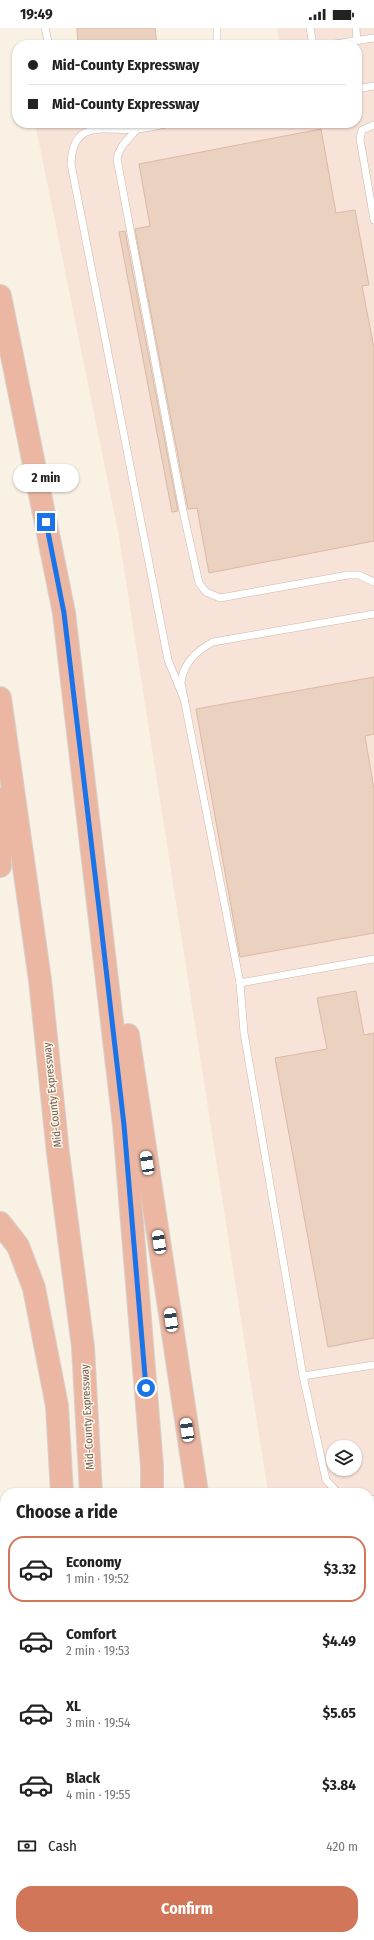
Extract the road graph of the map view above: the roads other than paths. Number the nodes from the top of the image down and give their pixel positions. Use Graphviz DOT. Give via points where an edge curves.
graph roads {
  1 [pos="45,28"];
  2 [pos="217,28"];
  3 [pos="310,28"];
  4 [pos="356,28"];
  5 [pos="374,38"];
  6 [pos="48,40"];
  7 [pos="217,40"];
  8 [pos="312,40"];
  9 [pos="357,40"];
  10 [pos="362,40"];
  11 [pos="374,86"];
  12 [pos="362,88"];
  13 [pos="374,125"];
  14 [pos="142,128"];
  15 [pos="137,129"];
  16 [pos="374,220"];
  17 [pos="0,296"];
  18 [pos="374,582"];
  19 [pos="64,613"];
  20 [pos="374,614"];
  21 [pos="0,698"];
  22 [pos="184,699"];
  23 [pos="0,799"];
  24 [pos="0,866"];
  25 [pos="374,959"];
  26 [pos="240,983"];
  27 [pos="0,1223"];
  28 [pos="374,1365"];
  29 [pos="303,1376"];
  30 [pos="62,1488"];
  31 [pos="91,1488"];
  32 [pos="152,1488"];
  33 [pos="196,1488"];
  34 [pos="333,1488"];
  1 -- 6 [label="lane"];
  2 -- 7 [label="lane"];
  3 -- 8 [label="lane"];
  4 -- 9 [label="lane"];
  5 -- 10 [label="lane"];
  11 -- 12 [label="lane"];
  13 -- 16 [label="lane" via="362,130 360,138"];
  14 -- 15 [label="lane"];
  15 -- 18 [label="lane" via="118,152 118,160 198,583 206,592 220,598 348,575 364,577"];
  15 -- 22 [label="lane" via="100,128 84,133 76,142 71,164 168,660"];
  17 -- 19 [label="highway"];
  19 -- 32 [label="highway" via="124,1125"];
  19 -- 33 [label="highway"];
  20 -- 22 [label="lane" via="213,642 195,654 182,672"];
  21 -- 31 [label="highway, Mid-County Expressway" via="40,980 58,1152 83,1347"];
  22 -- 26 [label="lane"];
  23 -- 24 [label="highway"];
  25 -- 26 [label="lane"];
  26 -- 29 [label="lane" via="244,1033"];
  27 -- 30 [label="highway" via="18,1246 34,1288 57,1406"];
  28 -- 29 [label="lane"];
  29 -- 34 [label="lane" via="326,1480"];
}
